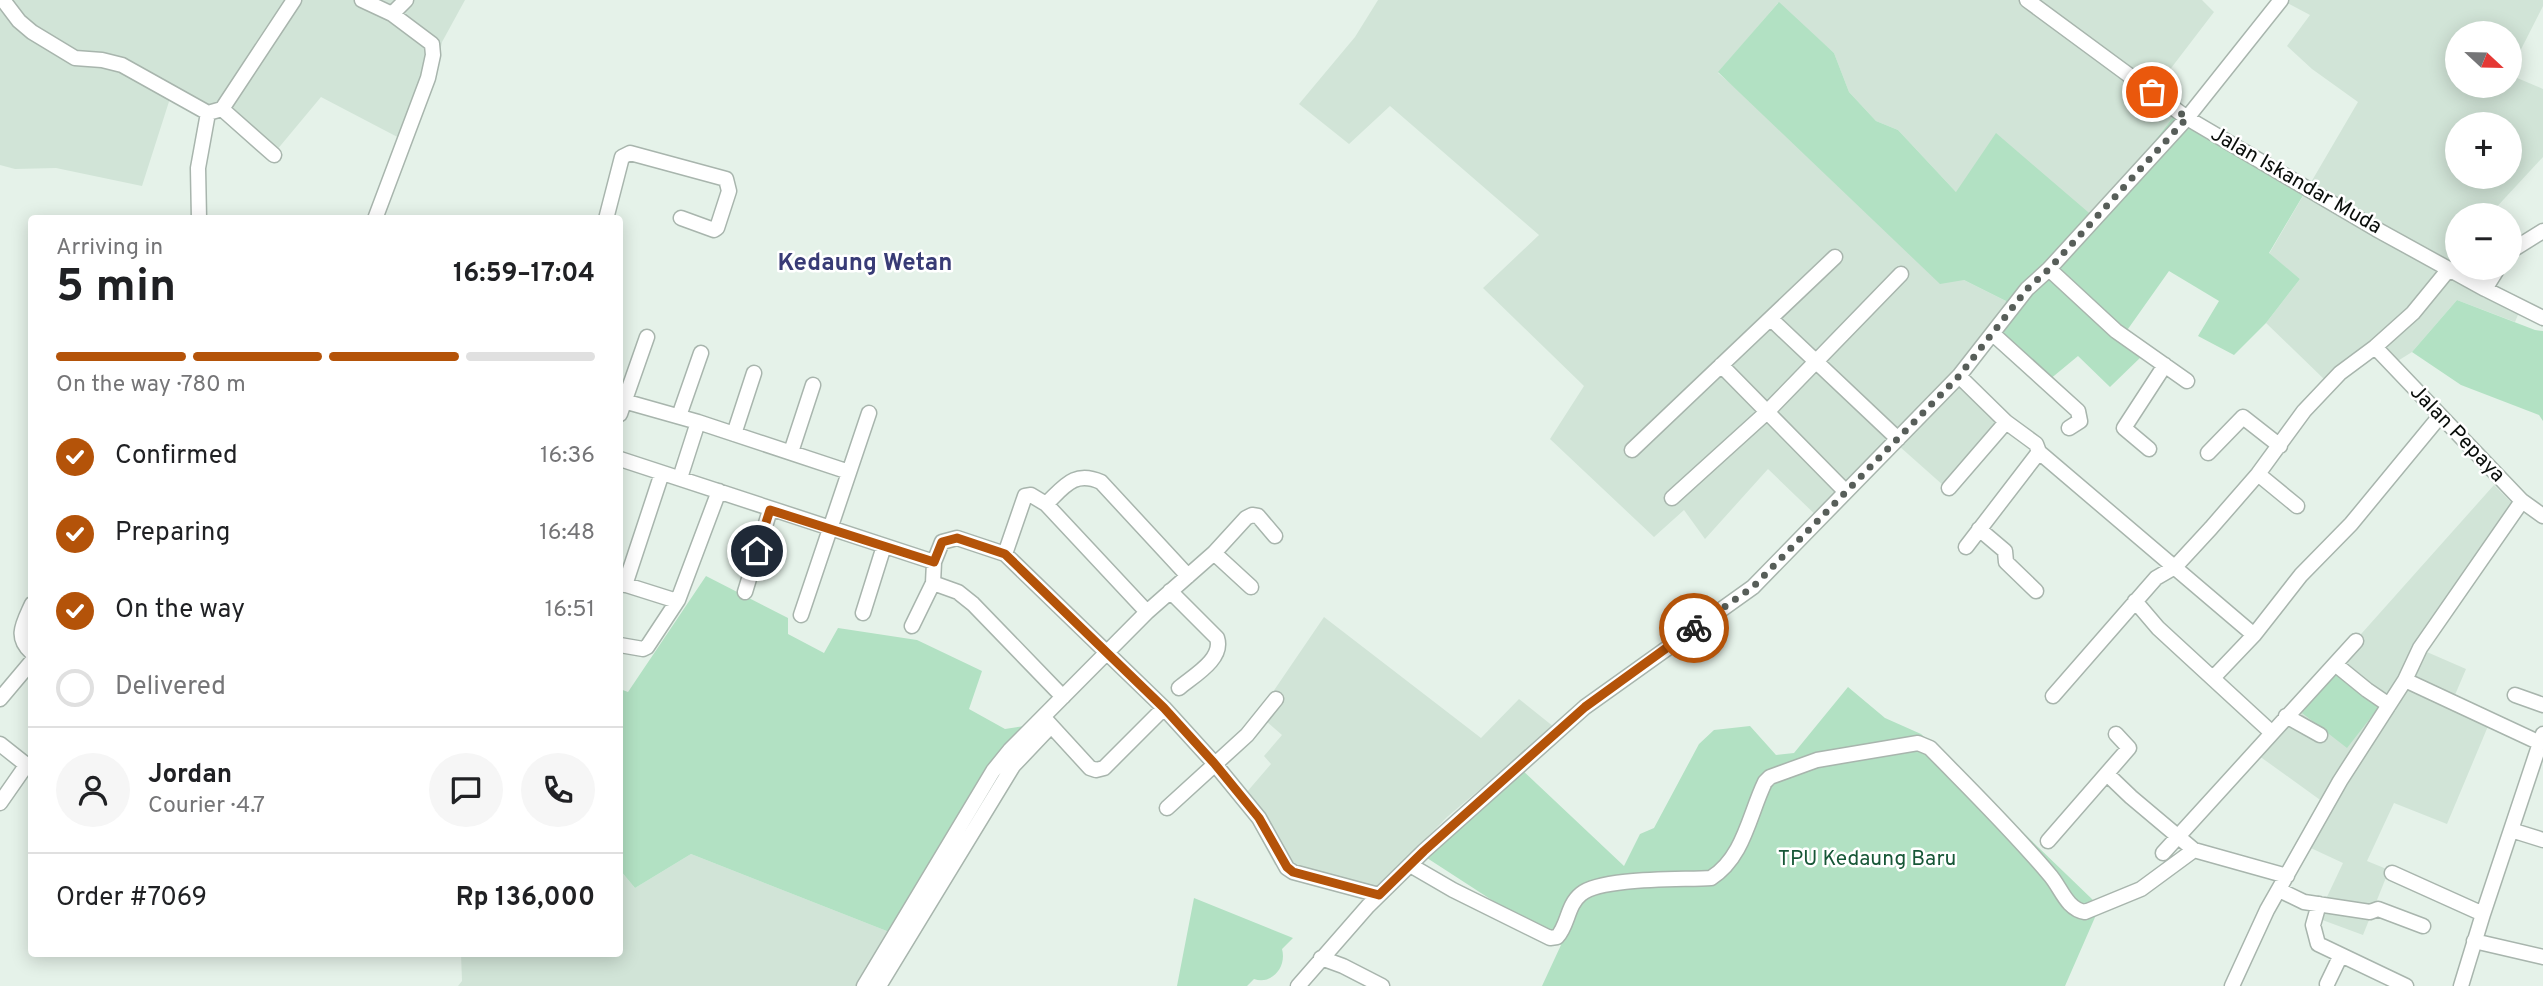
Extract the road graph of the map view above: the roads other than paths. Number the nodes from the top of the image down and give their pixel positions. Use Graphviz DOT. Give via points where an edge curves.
graph roads {
  1 [pos="3,0"];
  2 [pos="294,0"];
  3 [pos="362,0"];
  4 [pos="405,0"];
  5 [pos="2027,0"];
  6 [pos="2281,0"];
  7 [pos="392,14"];
  8 [pos="215,111"];
  9 [pos="2187,118"];
  10 [pos="274,155"];
  11 [pos="200,215"];
  12 [pos="377,215"];
  13 [pos="607,215"];
  14 [pos="681,218"];
  15 [pos="2543,232"];
  16 [pos="2522,246"];
  17 [pos="1835,257"];
  18 [pos="2445,267"];
  19 [pos="2049,269"];
  20 [pos="1901,274"];
  21 [pos="2445,274"];
  22 [pos="2469,280"];
  23 [pos="2491,280"];
  24 [pos="2485,289"];
  25 [pos="1771,318"];
  26 [pos="2543,318"];
  27 [pos="1993,334"];
  28 [pos="647,337"];
  29 [pos="2375,347"];
  30 [pos="701,353"];
  31 [pos="1817,363"];
  32 [pos="1721,365"];
  33 [pos="2165,365"];
  34 [pos="754,373"];
  35 [pos="1959,376"];
  36 [pos="2187,381"];
  37 [pos="813,385"];
  38 [pos="623,400"];
  39 [pos="623,405"];
  40 [pos="1767,412"];
  41 [pos="869,413"];
  42 [pos="679,416"];
  43 [pos="2440,416"];
  44 [pos="698,422"];
  45 [pos="2007,422"];
  46 [pos="2069,429"];
  47 [pos="733,433"];
  48 [pos="1898,439"];
  49 [pos="2280,446"];
  50 [pos="2149,449"];
  51 [pos="1632,450"];
  52 [pos="2039,452"];
  53 [pos="791,453"];
  54 [pos="2208,453"];
  55 [pos="623,460"];
  56 [pos="662,472"];
  57 [pos="849,472"];
  58 [pos="2259,474"];
  59 [pos="680,478"];
  60 [pos="1949,488"];
  61 [pos="719,491"];
  62 [pos="1845,491"];
  63 [pos="1672,498"];
  64 [pos="2522,501"];
  65 [pos="1045,504"];
  66 [pos="2297,506"];
  67 [pos="770,510"];
  68 [pos="2543,516"];
  69 [pos="829,528"];
  70 [pos="1979,529"];
  71 [pos="1275,536"];
  72 [pos="884,546"];
  73 [pos="1966,547"];
  74 [pos="1214,553"];
  75 [pos="1005,554"];
  76 [pos="934,562"];
  77 [pos="2175,567"];
  78 [pos="1188,576"];
  79 [pos="623,581"];
  80 [pos="933,583"];
  81 [pos="623,584"];
  82 [pos="1251,587"];
  83 [pos="1170,591"];
  84 [pos="2036,591"];
  85 [pos="744,592"];
  86 [pos="677,601"];
  87 [pos="2135,601"];
  88 [pos="1147,612"];
  89 [pos="863,613"];
  90 [pos="801,615"];
  91 [pos="28,616"];
  92 [pos="912,626"];
  93 [pos="2254,635"];
  94 [pos="2356,641"];
  95 [pos="623,646"];
  96 [pos="28,650"];
  97 [pos="1108,653"];
  98 [pos="2335,664"];
  99 [pos="28,666"];
  100 [pos="2213,678"];
  101 [pos="2405,680"];
  102 [pos="1180,688"];
  103 [pos="2515,695"];
  104 [pos="2053,696"];
  105 [pos="1063,697"];
  106 [pos="0,699"];
  107 [pos="1276,699"];
  108 [pos="2389,705"];
  109 [pos="2543,705"];
  110 [pos="1164,708"];
  111 [pos="2287,716"];
  112 [pos="1047,721"];
  113 [pos="2271,733"];
  114 [pos="2116,734"];
  115 [pos="2320,735"];
  116 [pos="2542,738"];
  117 [pos="0,744"];
  118 [pos="28,762"];
  119 [pos="1214,763"];
  120 [pos="2107,774"];
  121 [pos="0,803"];
  122 [pos="1167,808"];
  123 [pos="2511,830"];
  124 [pos="2176,835"];
  125 [pos="2543,840"];
  126 [pos="2048,841"];
  127 [pos="2194,850"];
  128 [pos="2163,853"];
  129 [pos="1410,865"];
  130 [pos="2392,873"];
  131 [pos="2287,876"];
  132 [pos="2279,890"];
  133 [pos="1379,895"];
  134 [pos="2319,904"];
  135 [pos="2483,914"];
  136 [pos="2423,926"];
  137 [pos="2474,941"];
  138 [pos="2340,957"];
  139 [pos="2543,957"];
  140 [pos="1321,958"];
  141 [pos="2327,984"];
  142 [pos="864,986"];
  143 [pos="879,986"];
  144 [pos="1298,986"];
  145 [pos="1382,986"];
  146 [pos="2232,986"];
  147 [pos="2406,986"];
  148 [pos="2461,986"];
  1 -- 8 [label="street" via="32,32 75,58 122,65"];
  2 -- 8 [label="street"];
  3 -- 7 [label="street"];
  4 -- 7 [label="street"];
  5 -- 9 [label="street, Jalan Iskandar Muda"];
  6 -- 9 [label="street"];
  7 -- 12 [label="street" via="432,44 433,55"];
  8 -- 10 [label="street"];
  8 -- 11 [label="street" via="198,168"];
  9 -- 18 [label="street, Jalan Iskandar Muda"];
  9 -- 19 [label="street"];
  13 -- 14 [label="street" via="622,157 630,153 726,179 729,191 717,228"];
  15 -- 16 [label="street"];
  17 -- 25 [label="street"];
  19 -- 27 [label="street" via="2027,289"];
  19 -- 33 [label="street" via="2116,331"];
  20 -- 31 [label="street"];
  21 -- 29 [label="street" via="2413,313"];
  22 -- 24 [label="street, Jalan Iskandar Muda"];
  23 -- 24 [label="street"];
  24 -- 26 [label="street, Jalan Iskandar Muda"];
  25 -- 31 [label="street"];
  25 -- 32 [label="street"];
  27 -- 35 [label="street"];
  27 -- 46 [label="street" via="2078,411 2080,421"];
  28 -- 38 [label="street"];
  29 -- 43 [label="street, Jalan Pepaya"];
  29 -- 49 [label="street" via="2340,373 2304,411"];
  30 -- 42 [label="street"];
  31 -- 40 [label="street"];
  31 -- 48 [label="street"];
  32 -- 40 [label="street"];
  32 -- 51 [label="street"];
  33 -- 36 [label="street"];
  33 -- 50 [label="street" via="2124,428"];
  34 -- 47 [label="street"];
  35 -- 45 [label="street"];
  35 -- 48 [label="street"];
  37 -- 53 [label="street"];
  39 -- 42 [label="street"];
  40 -- 62 [label="street"];
  40 -- 63 [label="street"];
  41 -- 57 [label="street"];
  42 -- 44 [label="street"];
  43 -- 64 [label="street, Jalan Pepaya"];
  43 -- 93 [label="street"];
  44 -- 47 [label="street"];
  44 -- 59 [label="street"];
  45 -- 52 [label="street" via="2036,444"];
  45 -- 60 [label="street"];
  47 -- 53 [label="street"];
  48 -- 62 [label="street"];
  49 -- 54 [label="street" via="2243,417"];
  49 -- 58 [label="street"];
  52 -- 70 [label="street"];
  52 -- 77 [label="street"];
  53 -- 57 [label="street"];
  55 -- 56 [label="street"];
  56 -- 59 [label="street"];
  56 -- 79 [label="street"];
  57 -- 69 [label="street"];
  58 -- 66 [label="street"];
  58 -- 77 [label="street"];
  59 -- 61 [label="street"];
  61 -- 67 [label="street"];
  61 -- 86 [label="street"];
  62 -- 129 [label="street" via="1749,590 1585,707"];
  64 -- 68 [label="street, Jalan Pepaya"];
  64 -- 101 [label="street" via="2420,648"];
  65 -- 75 [label="street" via="1024,496"];
  65 -- 78 [label="street" via="1079,477 1101,482"];
  65 -- 88 [label="street"];
  67 -- 69 [label="street"];
  67 -- 85 [label="street"];
  69 -- 72 [label="street"];
  69 -- 90 [label="street"];
  70 -- 73 [label="street"];
  70 -- 84 [label="street" via="2005,551 2006,562"];
  71 -- 74 [label="street" via="1252,515"];
  72 -- 76 [label="street"];
  72 -- 89 [label="street"];
  74 -- 78 [label="street"];
  74 -- 82 [label="street"];
  75 -- 76 [label="street" via="957,538 942,542"];
  75 -- 97 [label="street"];
  76 -- 80 [label="street"];
  77 -- 87 [label="street" via="2156,578"];
  77 -- 93 [label="street"];
  78 -- 83 [label="street"];
  80 -- 92 [label="street"];
  80 -- 105 [label="street" via="973,604"];
  81 -- 86 [label="street"];
  83 -- 88 [label="street"];
  83 -- 102 [label="street" via="1219,643 1216,656"];
  86 -- 95 [label="street" via="647,647"];
  87 -- 100 [label="street"];
  87 -- 104 [label="street"];
  88 -- 97 [label="street"];
  91 -- 96 [label="street" via="21,638"];
  93 -- 100 [label="street"];
  94 -- 98 [label="street"];
  97 -- 105 [label="street"];
  97 -- 110 [label="street"];
  98 -- 108 [label="street"];
  98 -- 111 [label="street"];
  99 -- 106 [label="street"];
  100 -- 113 [label="street"];
  101 -- 108 [label="street"];
  101 -- 116 [label="street"];
  103 -- 109 [label="street"];
  105 -- 112 [label="street"];
  107 -- 119 [label="street" via="1247,735"];
  108 -- 131 [label="street"];
  110 -- 112 [label="street" via="1104,768 1096,770"];
  110 -- 119 [label="street"];
  111 -- 113 [label="street"];
  111 -- 115 [label="street"];
  112 -- 142 [label="street" via="1010,750 993,771"];
  112 -- 143 [label="street" via="1009,772"];
  113 -- 124 [label="street"];
  114 -- 120 [label="street" via="2129,748"];
  116 -- 123 [label="street"];
  117 -- 118 [label="street"];
  118 -- 121 [label="street"];
  119 -- 122 [label="street"];
  119 -- 133 [label="street" via="1259,818 1293,872"];
  120 -- 124 [label="street"];
  120 -- 126 [label="street"];
  123 -- 125 [label="street"];
  123 -- 135 [label="street"];
  124 -- 127 [label="street"];
  124 -- 128 [label="street"];
  127 -- 129 [label="street" via="2141,889 2085,912 2071,905 2026,848 1930,748 1918,743 1817,760 1770,777 1725,870 1711,878 1601,884 1581,894 1557,937 1550,938"];
  127 -- 131 [label="street"];
  129 -- 133 [label="street"];
  130 -- 135 [label="street"];
  131 -- 132 [label="street"];
  132 -- 134 [label="street" via="2299,901"];
  132 -- 146 [label="street"];
  133 -- 140 [label="street"];
  134 -- 136 [label="street" via="2370,912 2378,909"];
  134 -- 138 [label="street" via="2314,935 2318,944"];
  135 -- 137 [label="street"];
  137 -- 139 [label="street"];
  137 -- 148 [label="street"];
  138 -- 141 [label="street"];
  138 -- 147 [label="street"];
  140 -- 144 [label="street"];
  140 -- 145 [label="street"];
}
